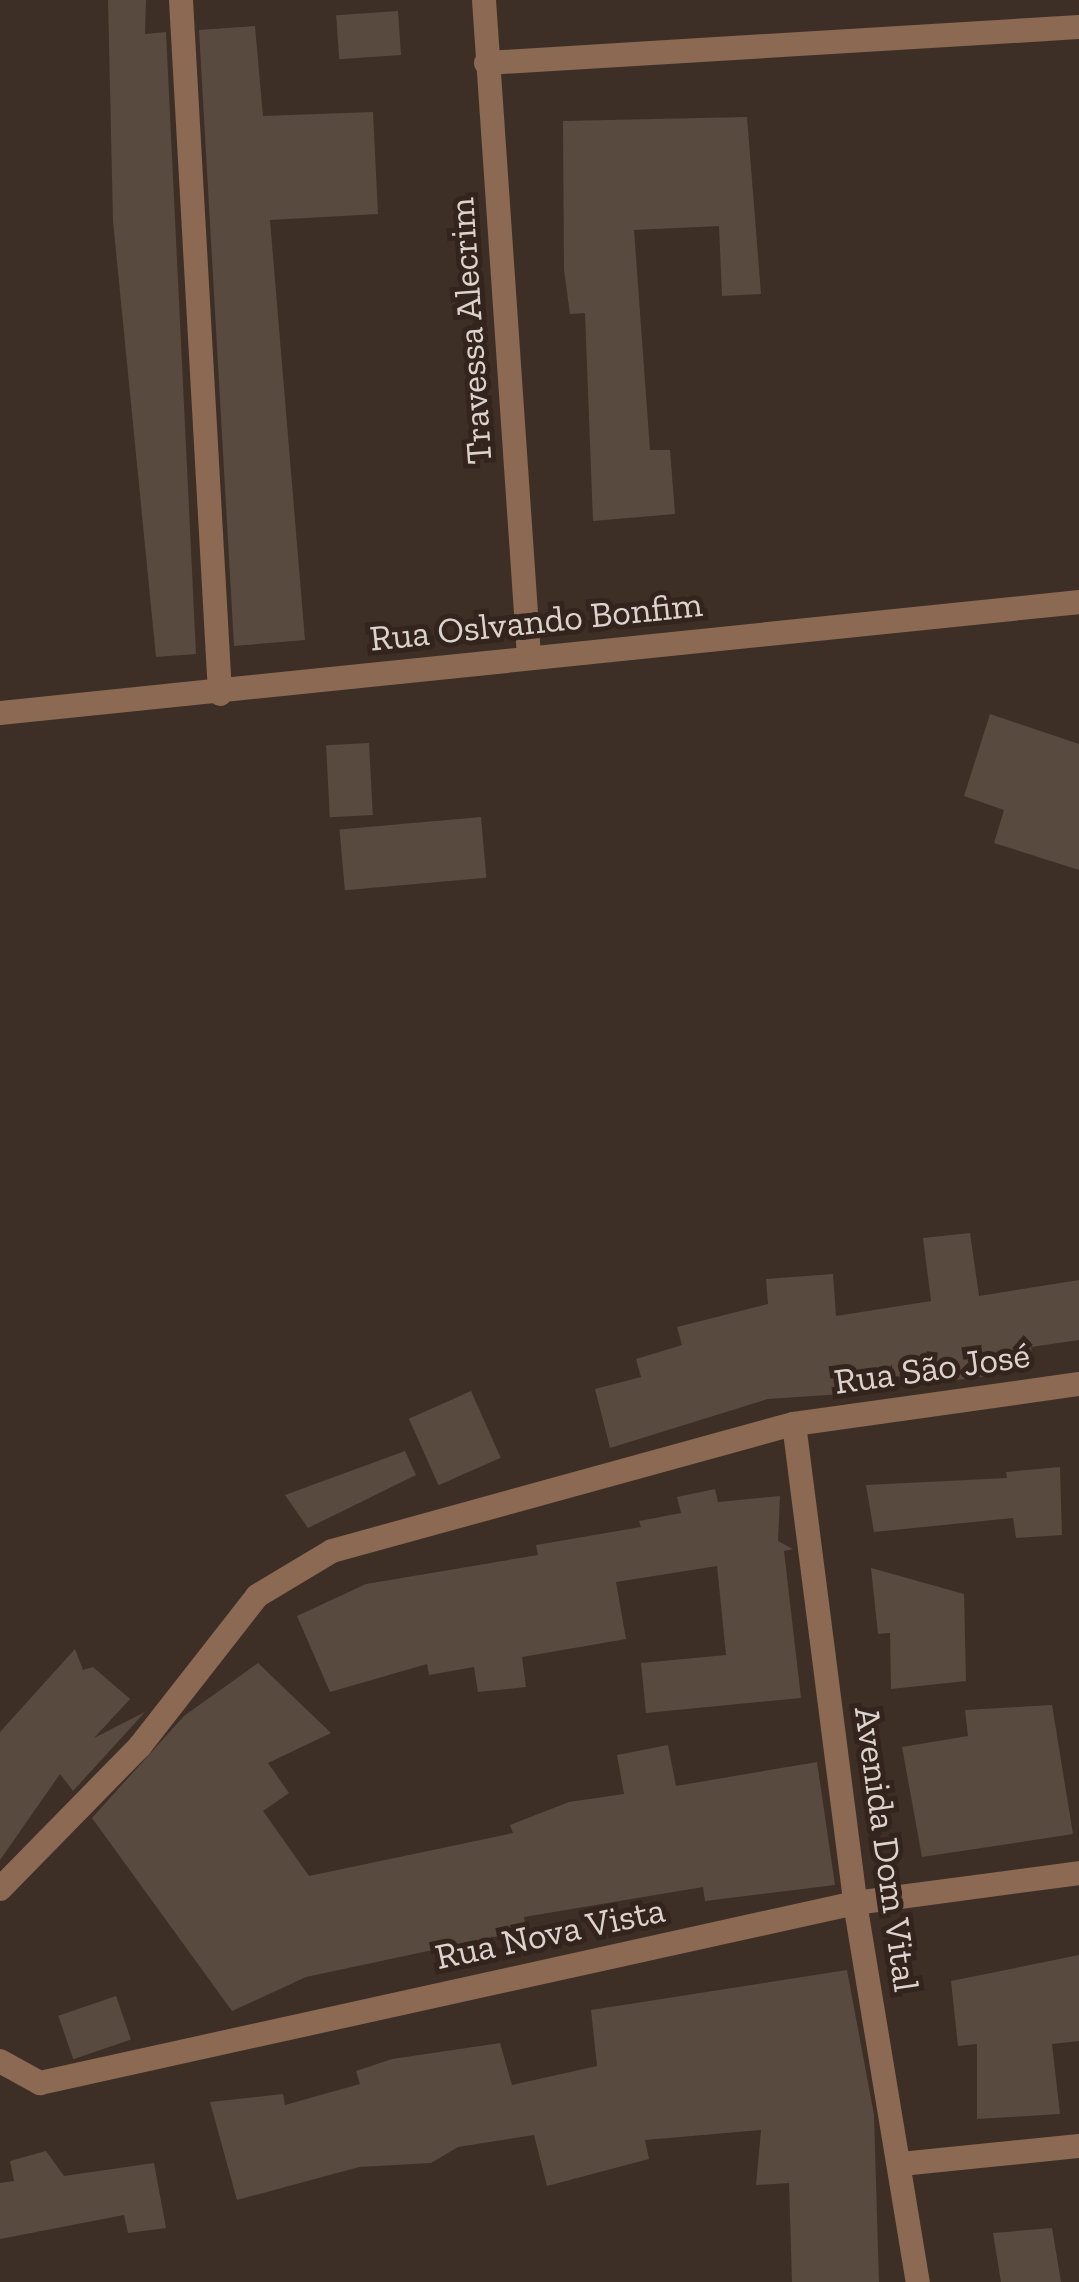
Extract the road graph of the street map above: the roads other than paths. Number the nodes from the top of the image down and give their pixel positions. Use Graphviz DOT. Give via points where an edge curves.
graph roads {
  1 [pos="181,0"];
  2 [pos="484,0"];
  3 [pos="1079,26"];
  4 [pos="486,63"];
  5 [pos="1079,602"];
  6 [pos="529,656"];
  7 [pos="220,694"];
  8 [pos="0,713"];
  9 [pos="1079,1384"];
  10 [pos="794,1424"];
  11 [pos="1079,1874"];
  12 [pos="0,1889"];
  13 [pos="855,1903"];
  14 [pos="0,2061"];
  15 [pos="1079,2146"];
  16 [pos="901,2164"];
  17 [pos="918,2282"];
  1 -- 7 [label="street"];
  2 -- 4 [label="street, Travessa Alecrim"];
  3 -- 4 [label="street"];
  4 -- 6 [label="street, Travessa Alecrim"];
  5 -- 6 [label="street, Rua Oslvando Bonfim"];
  6 -- 7 [label="street, Rua Oslvando Bonfim"];
  7 -- 8 [label="street, Rua Oslvando Bonfim"];
  9 -- 10 [label="street, Rua São José"];
  10 -- 12 [label="street, Rua São José" via="332,1551 257,1596 140,1746"];
  10 -- 13 [label="street, Avenida Dom Vital"];
  11 -- 13 [label="street, Rua Nova Vista"];
  13 -- 14 [label="street, Rua Nova Vista" via="40,2083"];
  13 -- 16 [label="street, Avenida Dom Vital"];
  15 -- 16 [label="street"];
  16 -- 17 [label="street, Avenida Dom Vital"];
}
